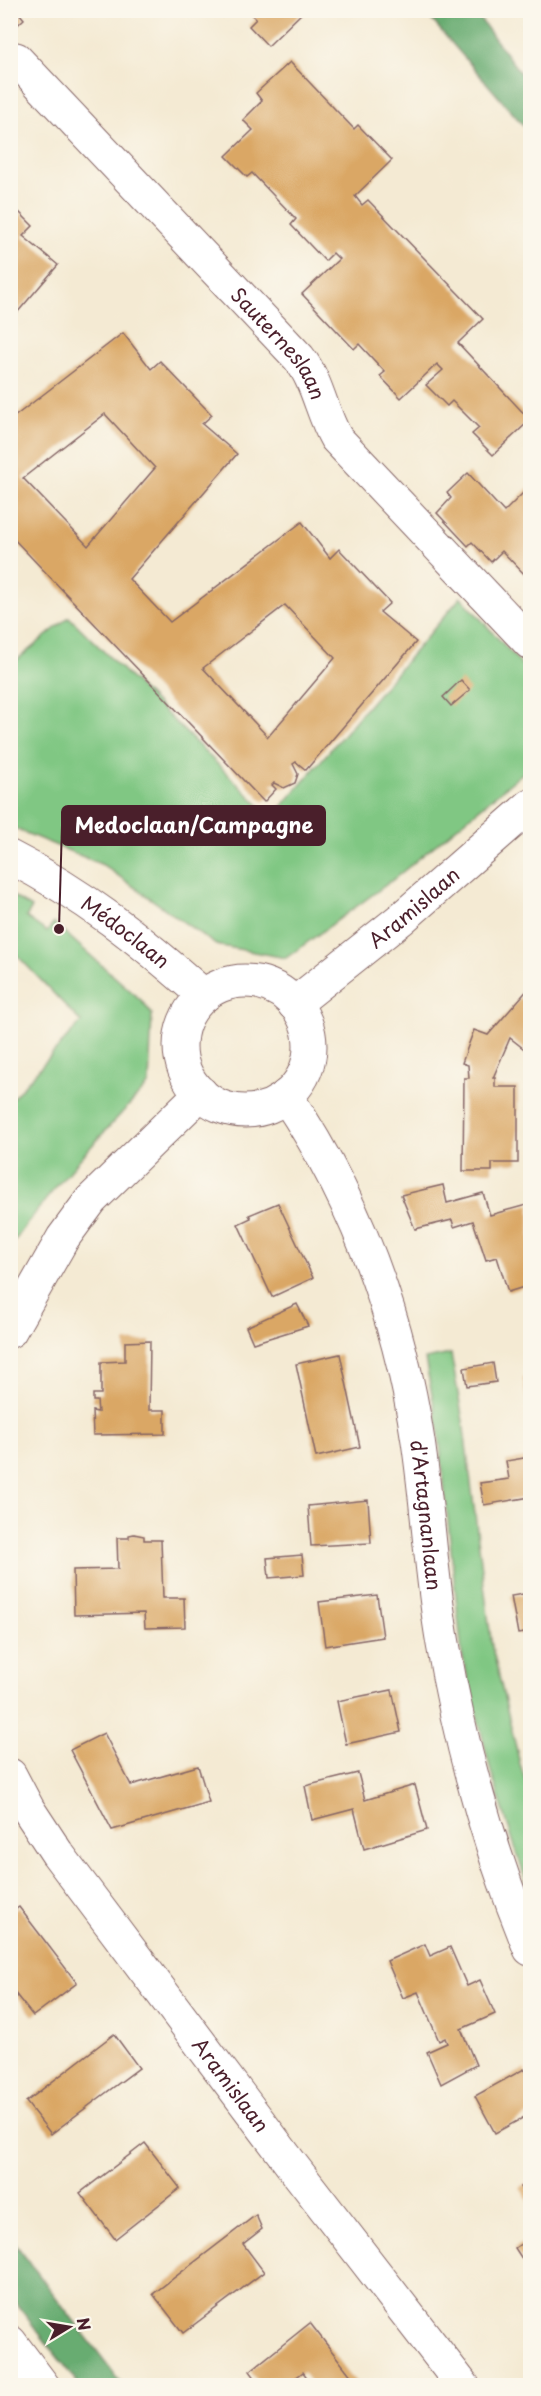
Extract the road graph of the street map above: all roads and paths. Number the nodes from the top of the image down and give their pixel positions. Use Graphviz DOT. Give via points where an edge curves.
graph roads {
  1 [pos="10,58"];
  2 [pos="531,643"];
  3 [pos="531,806"];
  4 [pos="10,857"];
  5 [pos="204,996"];
  6 [pos="294,1004"];
  7 [pos="201,1093"];
  8 [pos="286,1096"];
  9 [pos="10,1332"];
  10 [pos="10,1775"];
  11 [pos="531,1949"];
  12 [pos="10,2342"];
  13 [pos="43,2385"];
  14 [pos="463,2385"];
  1 -- 2 [label="street, Sauterneslaan" via="24,67 299,358 314,381 336,438"];
  3 -- 6 [label="street, Aramislaan" via="401,919"];
  4 -- 5 [label="street, Médoclaan" via="109,916"];
  5 -- 6 [label="street" via="225,984 250,981 274,988"];
  5 -- 7 [label="street" via="183,1026 181,1044 182,1062"];
  6 -- 8 [label="street" via="304,1018 310,1052 298,1084"];
  7 -- 8 [label="street" via="228,1109 243,1111 265,1107"];
  7 -- 9 [label="street" via="91,1200 63,1238"];
  8 -- 11 [label="street, d'Artagnanlaan" via="353,1211 392,1314 417,1431 433,1576 454,1706 495,1856"];
  10 -- 14 [label="street, Aramislaan" via="57,1853"];
  12 -- 13 [label="street"];
}
